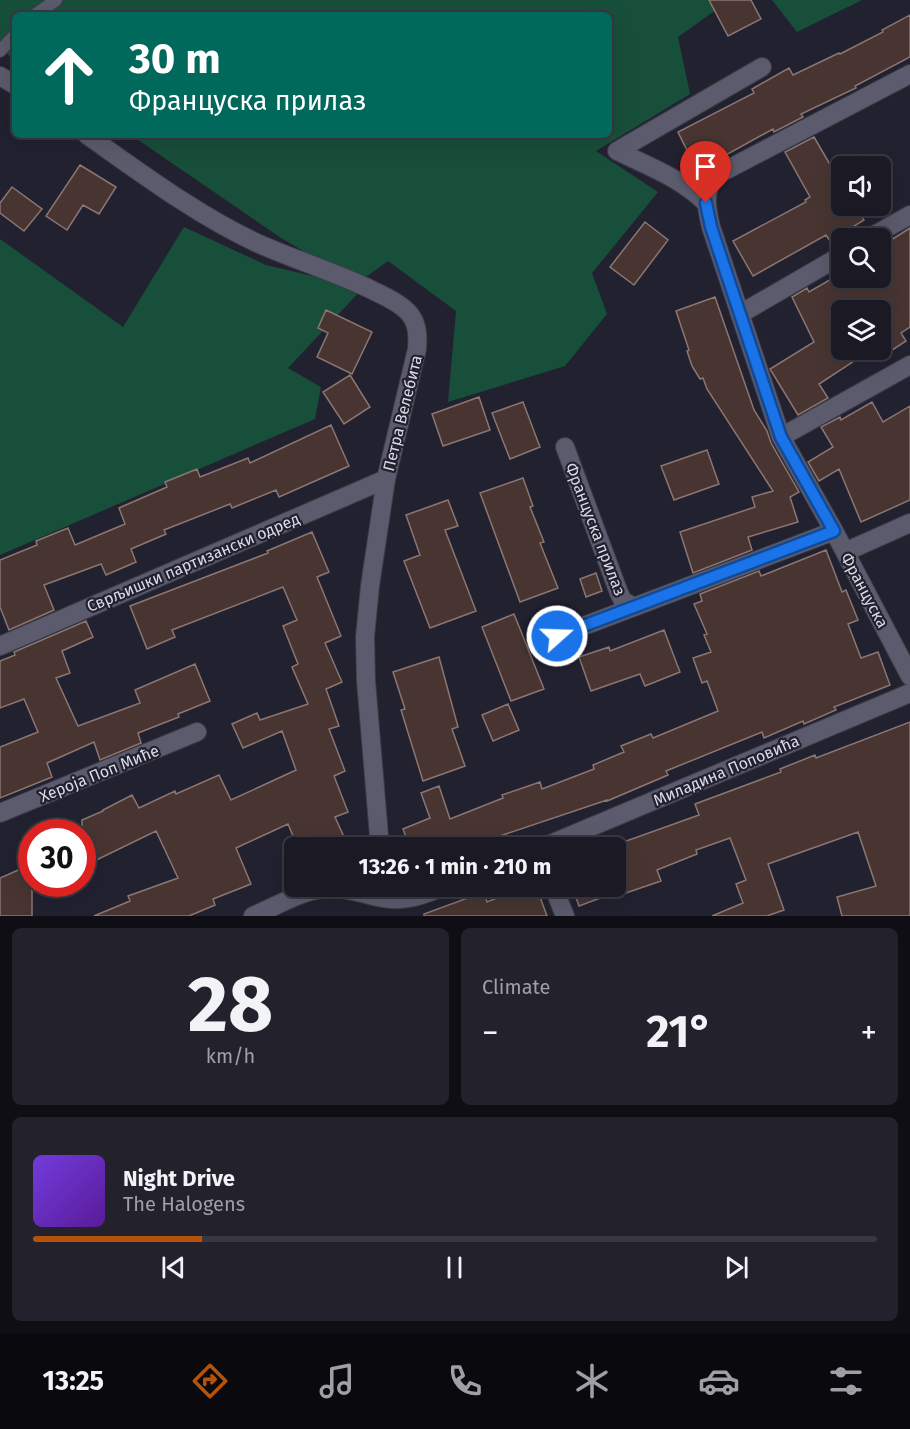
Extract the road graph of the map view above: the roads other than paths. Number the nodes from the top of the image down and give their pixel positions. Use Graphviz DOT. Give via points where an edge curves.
graph roads {
  1 [pos="56,0"];
  2 [pos="39,12"];
  3 [pos="12,39"];
  4 [pos="0,51"];
  5 [pos="762,68"];
  6 [pos="910,75"];
  7 [pos="91,138"];
  8 [pos="706,203"];
  9 [pos="910,215"];
  10 [pos="887,228"];
  11 [pos="831,261"];
  12 [pos="740,314"];
  13 [pos="910,365"];
  14 [pos="781,437"];
  15 [pos="566,447"];
  16 [pos="386,479"];
  17 [pos="910,523"];
  18 [pos="834,531"];
  19 [pos="845,552"];
  20 [pos="634,608"];
  21 [pos="557,636"];
  22 [pos="0,646"];
  23 [pos="909,672"];
  24 [pos="910,693"];
  25 [pos="197,732"];
  26 [pos="0,813"];
  27 [pos="379,837"];
  28 [pos="567,837"];
  29 [pos="418,897"];
  30 [pos="557,897"];
  31 [pos="385,900"];
  32 [pos="253,916"];
  33 [pos="565,916"];
  1 -- 2 [label="lane"];
  3 -- 4 [label="lane"];
  5 -- 8 [label="street" via="617,151 692,189"];
  6 -- 8 [label="street" via="713,177 706,190"];
  7 -- 16 [label="street, Петра Велебита" via="173,195 257,243 342,275 394,301 411,316 417,328 417,350"];
  8 -- 12 [label="street, Француска"];
  9 -- 10 [label="street"];
  11 -- 12 [label="street"];
  12 -- 14 [label="street, Француска"];
  13 -- 14 [label="street"];
  14 -- 18 [label="street, Француска"];
  15 -- 20 [label="street, Француска прилаз" via="622,601"];
  16 -- 22 [label="street, Сврљишки партизански одред"];
  16 -- 27 [label="street, Петра Велебита" via="365,637"];
  17 -- 19 [label="street"];
  18 -- 19 [label="street, Француска"];
  18 -- 20 [label="street, Француска прилаз"];
  19 -- 23 [label="street, Француска"];
  20 -- 21 [label="street"];
  24 -- 28 [label="street, Миладина Поповића"];
  25 -- 26 [label="street, Хероја Поп Миће"];
  29 -- 31 [label="street"];
  30 -- 33 [label="street"];
  31 -- 32 [label="street" via="339,888 323,889"];
}
